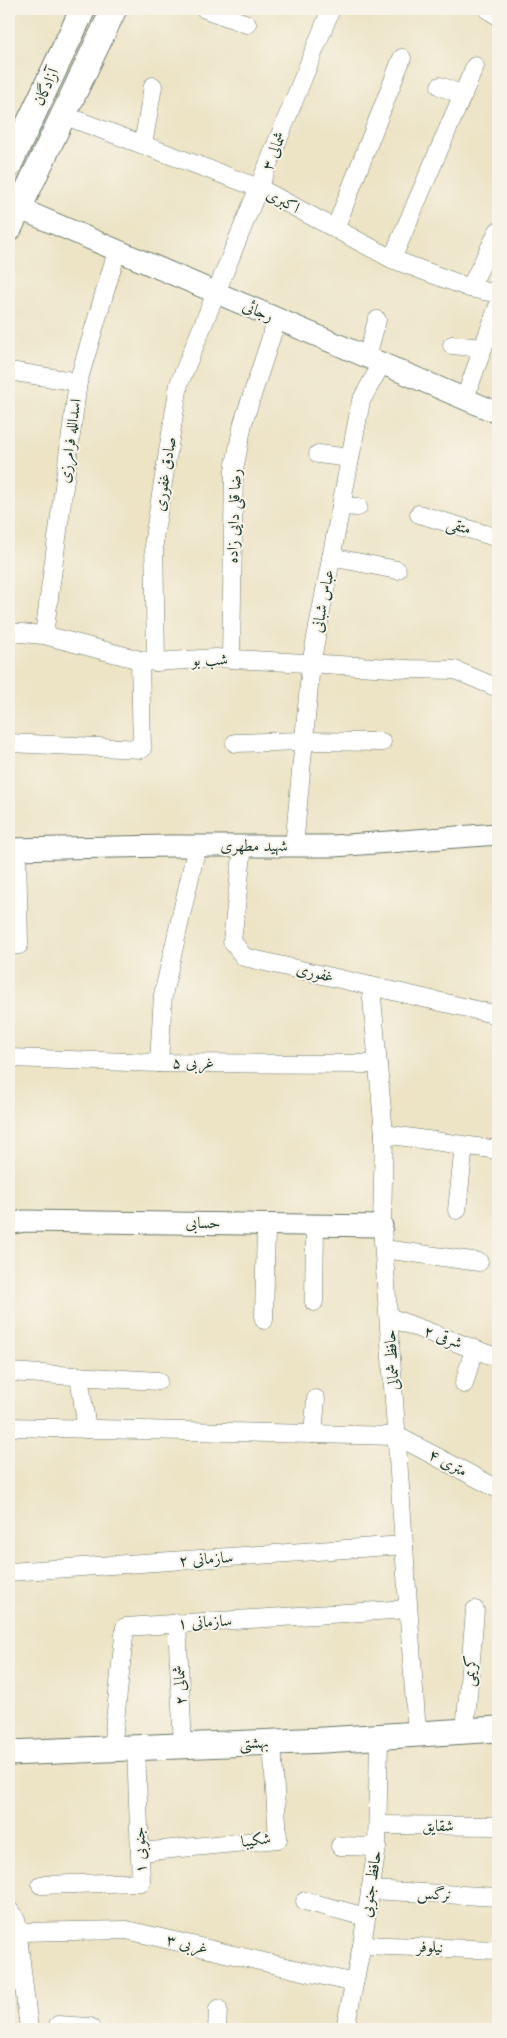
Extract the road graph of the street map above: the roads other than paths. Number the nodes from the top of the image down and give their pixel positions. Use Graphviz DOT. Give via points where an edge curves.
graph roads {
  1 [pos="83,9"];
  2 [pos="114,9"];
  3 [pos="205,9"];
  4 [pos="331,9"];
  5 [pos="487,9"];
  6 [pos="498,16"];
  7 [pos="247,24"];
  8 [pos="402,58"];
  9 [pos="475,66"];
  10 [pos="154,86"];
  11 [pos="440,86"];
  12 [pos="463,95"];
  13 [pos="63,115"];
  14 [pos="143,145"];
  15 [pos="9,165"];
  16 [pos="259,188"];
  17 [pos="12,214"];
  18 [pos="335,228"];
  19 [pos="498,231"];
  20 [pos="117,251"];
  21 [pos="392,259"];
  22 [pos="470,288"];
  23 [pos="216,292"];
  24 [pos="498,294"];
  25 [pos="498,306"];
  26 [pos="277,319"];
  27 [pos="377,320"];
  28 [pos="452,345"];
  29 [pos="483,348"];
  30 [pos="374,360"];
  31 [pos="9,371"];
  32 [pos="78,382"];
  33 [pos="465,398"];
  34 [pos="498,413"];
  35 [pos="318,454"];
  36 [pos="350,458"];
  37 [pos="419,514"];
  38 [pos="498,538"];
  39 [pos="331,557"];
  40 [pos="397,570"];
  41 [pos="9,632"];
  42 [pos="44,635"];
  43 [pos="231,659"];
  44 [pos="148,661"];
  45 [pos="311,664"];
  46 [pos="498,688"];
  47 [pos="304,741"];
  48 [pos="382,742"];
  49 [pos="9,743"];
  50 [pos="234,743"];
  51 [pos="498,834"];
  52 [pos="197,846"];
  53 [pos="243,846"];
  54 [pos="294,846"];
  55 [pos="13,849"];
  56 [pos="9,946"];
  57 [pos="371,986"];
  58 [pos="498,1015"];
  59 [pos="9,1058"];
  60 [pos="159,1063"];
  61 [pos="378,1064"];
  62 [pos="384,1134"];
  63 [pos="464,1146"];
  64 [pos="498,1150"];
  65 [pos="457,1210"];
  66 [pos="14,1219"];
  67 [pos="266,1224"];
  68 [pos="315,1225"];
  69 [pos="382,1226"];
  70 [pos="384,1249"];
  71 [pos="479,1262"];
  72 [pos="314,1302"];
  73 [pos="388,1317"];
  74 [pos="264,1320"];
  75 [pos="474,1349"];
  76 [pos="498,1358"];
  77 [pos="9,1372"];
  78 [pos="79,1376"];
  79 [pos="158,1381"];
  80 [pos="464,1384"];
  81 [pos="316,1399"];
  82 [pos="9,1427"];
  83 [pos="87,1429"];
  84 [pos="313,1434"];
  85 [pos="397,1436"];
  86 [pos="498,1489"];
  87 [pos="404,1546"];
  88 [pos="9,1572"];
  89 [pos="408,1609"];
  90 [pos="475,1610"];
  91 [pos="177,1623"];
  92 [pos="498,1730"];
  93 [pos="465,1731"];
  94 [pos="417,1734"];
  95 [pos="379,1737"];
  96 [pos="272,1742"];
  97 [pos="183,1746"];
  98 [pos="124,1748"];
  99 [pos="9,1753"];
  100 [pos="378,1825"];
  101 [pos="498,1826"];
  102 [pos="340,1846"];
  103 [pos="377,1847"];
  104 [pos="140,1852"];
  105 [pos="41,1885"];
  106 [pos="370,1890"];
  107 [pos="498,1897"];
  108 [pos="305,1902"];
  109 [pos="9,1910"];
  110 [pos="366,1917"];
  111 [pos="17,1932"];
  112 [pos="362,1945"];
  113 [pos="498,1950"];
  114 [pos="354,1983"];
  115 [pos="218,2009"];
  116 [pos="58,2025"];
  117 [pos="29,2029"];
  118 [pos="90,2029"];
  119 [pos="217,2029"];
  120 [pos="345,2029"];
  1 -- 15 [label="main road, آزادگان"];
  2 -- 13 [label="main road"];
  3 -- 7 [label="street"];
  4 -- 16 [label="street, ۳ شمالی"];
  5 -- 6 [label="street"];
  8 -- 18 [label="street"];
  9 -- 12 [label="street"];
  10 -- 14 [label="street"];
  11 -- 12 [label="street"];
  12 -- 21 [label="street"];
  13 -- 14 [label="street, اکبری"];
  13 -- 17 [label="main road"];
  14 -- 16 [label="street, اکبری"];
  16 -- 18 [label="street, اکبری"];
  16 -- 23 [label="street, ۳ شمالی"];
  17 -- 20 [label="street, رجائی"];
  18 -- 21 [label="street, اکبری"];
  19 -- 22 [label="street"];
  20 -- 23 [label="street, رجائی"];
  20 -- 32 [label="street, اسدالله فرامرزی"];
  21 -- 22 [label="street, اکبری"];
  22 -- 24 [label="street, اکبری"];
  23 -- 26 [label="street, رجائی"];
  23 -- 44 [label="street, صادق غفوری" via="180,384 154,538"];
  25 -- 29 [label="street"];
  26 -- 30 [label="street, رجائی"];
  26 -- 43 [label="street, رضا قلی دایی زاده" via="243,423 234,470"];
  27 -- 30 [label="street, عباس شبانی"];
  28 -- 29 [label="street"];
  29 -- 33 [label="street"];
  30 -- 33 [label="street, رجائی"];
  30 -- 36 [label="street, عباس شبانی" via="361,401"];
  31 -- 32 [label="street"];
  32 -- 42 [label="street, اسدالله فرامرزی"];
  33 -- 34 [label="street, رجائی"];
  35 -- 36 [label="street"];
  36 -- 39 [label="street, عباس شبانی" via="350,506"];
  37 -- 38 [label="street, متقی"];
  39 -- 40 [label="street"];
  39 -- 45 [label="street, عباس شبانی"];
  41 -- 42 [label="street, شب بو"];
  42 -- 44 [label="street, شب بو"];
  43 -- 44 [label="street, شب بو"];
  43 -- 45 [label="street, شب بو"];
  44 -- 49 [label="street" via="142,749"];
  45 -- 46 [label="street, شب بو" via="455,670"];
  45 -- 47 [label="street, عباس شبانی"];
  47 -- 48 [label="street"];
  47 -- 50 [label="street"];
  47 -- 54 [label="street, عباس شبانی"];
  51 -- 54 [label="street, شهید مطهری"];
  52 -- 53 [label="street, شهید مطهری"];
  52 -- 55 [label="street, شهید مطهری"];
  52 -- 60 [label="street" via="163,995"];
  53 -- 54 [label="street, شهید مطهری"];
  53 -- 57 [label="street, غفوری" via="232,941 244,957"];
  55 -- 56 [label="street" via="18,945"];
  57 -- 58 [label="street, غفوری"];
  57 -- 61 [label="street, حافظ شمالی"];
  59 -- 60 [label="street, ۵ غربی"];
  60 -- 61 [label="street, ۵ غربی"];
  61 -- 62 [label="street, حافظ شمالی"];
  62 -- 63 [label="street"];
  62 -- 69 [label="street, حافظ شمالی"];
  63 -- 64 [label="street"];
  63 -- 65 [label="street"];
  66 -- 67 [label="street, حسابی"];
  67 -- 68 [label="street, حسابی"];
  67 -- 74 [label="street"];
  68 -- 69 [label="street, حسابی"];
  68 -- 72 [label="street"];
  69 -- 70 [label="street, حافظ شمالی"];
  70 -- 71 [label="street"];
  70 -- 73 [label="street, حافظ شمالی"];
  73 -- 75 [label="street, ۲ شرقی"];
  73 -- 85 [label="street, حافظ شمالی"];
  75 -- 76 [label="street, ۲ شرقی"];
  75 -- 80 [label="street"];
  77 -- 78 [label="street"];
  78 -- 79 [label="street"];
  78 -- 83 [label="street"];
  81 -- 84 [label="street"];
  82 -- 83 [label="street"];
  83 -- 84 [label="street"];
  84 -- 85 [label="street"];
  85 -- 86 [label="street, ۴ متری"];
  85 -- 87 [label="street, حافظ شمالی"];
  87 -- 88 [label="street, سازمانی ۲"];
  87 -- 89 [label="street, حافظ شمالی"];
  89 -- 91 [label="street, سازمانی ۱"];
  89 -- 94 [label="street, حافظ شمالی"];
  90 -- 93 [label="street, کریمی"];
  91 -- 97 [label="street, شمالی ۲"];
  91 -- 98 [label="street, سازمانی ۱" via="125,1627"];
  92 -- 93 [label="main road, بهشتی"];
  93 -- 94 [label="main road, بهشتی"];
  94 -- 95 [label="main road, بهشتی"];
  95 -- 96 [label="main road, بهشتی"];
  95 -- 100 [label="street, حافظ جنوبی"];
  96 -- 97 [label="main road, بهشتی"];
  96 -- 104 [label="street, شکیبا" via="278,1839"];
  97 -- 98 [label="main road, بهشتی"];
  98 -- 99 [label="main road, بهشتی"];
  98 -- 104 [label="street, ۱ جنوبی"];
  100 -- 101 [label="street, شقایق"];
  100 -- 103 [label="street, حافظ جنوبی"];
  102 -- 103 [label="street"];
  103 -- 106 [label="street, حافظ جنوبی"];
  104 -- 105 [label="street, ۱ جنوبی" via="141,1882"];
  106 -- 107 [label="street, نرگس"];
  106 -- 110 [label="street, حافظ جنوبی"];
  108 -- 110 [label="street"];
  109 -- 111 [label="street" via="16,1920"];
  110 -- 112 [label="street, حافظ جنوبی"];
  111 -- 114 [label="street, ۳ غربی" via="127,1930"];
  111 -- 117 [label="street"];
  112 -- 113 [label="street, نیلوفر"];
  112 -- 114 [label="street, حافظ جنوبی"];
  114 -- 120 [label="street, حافظ جنوبی"];
  115 -- 119 [label="street"];
  116 -- 118 [label="street"];
}
